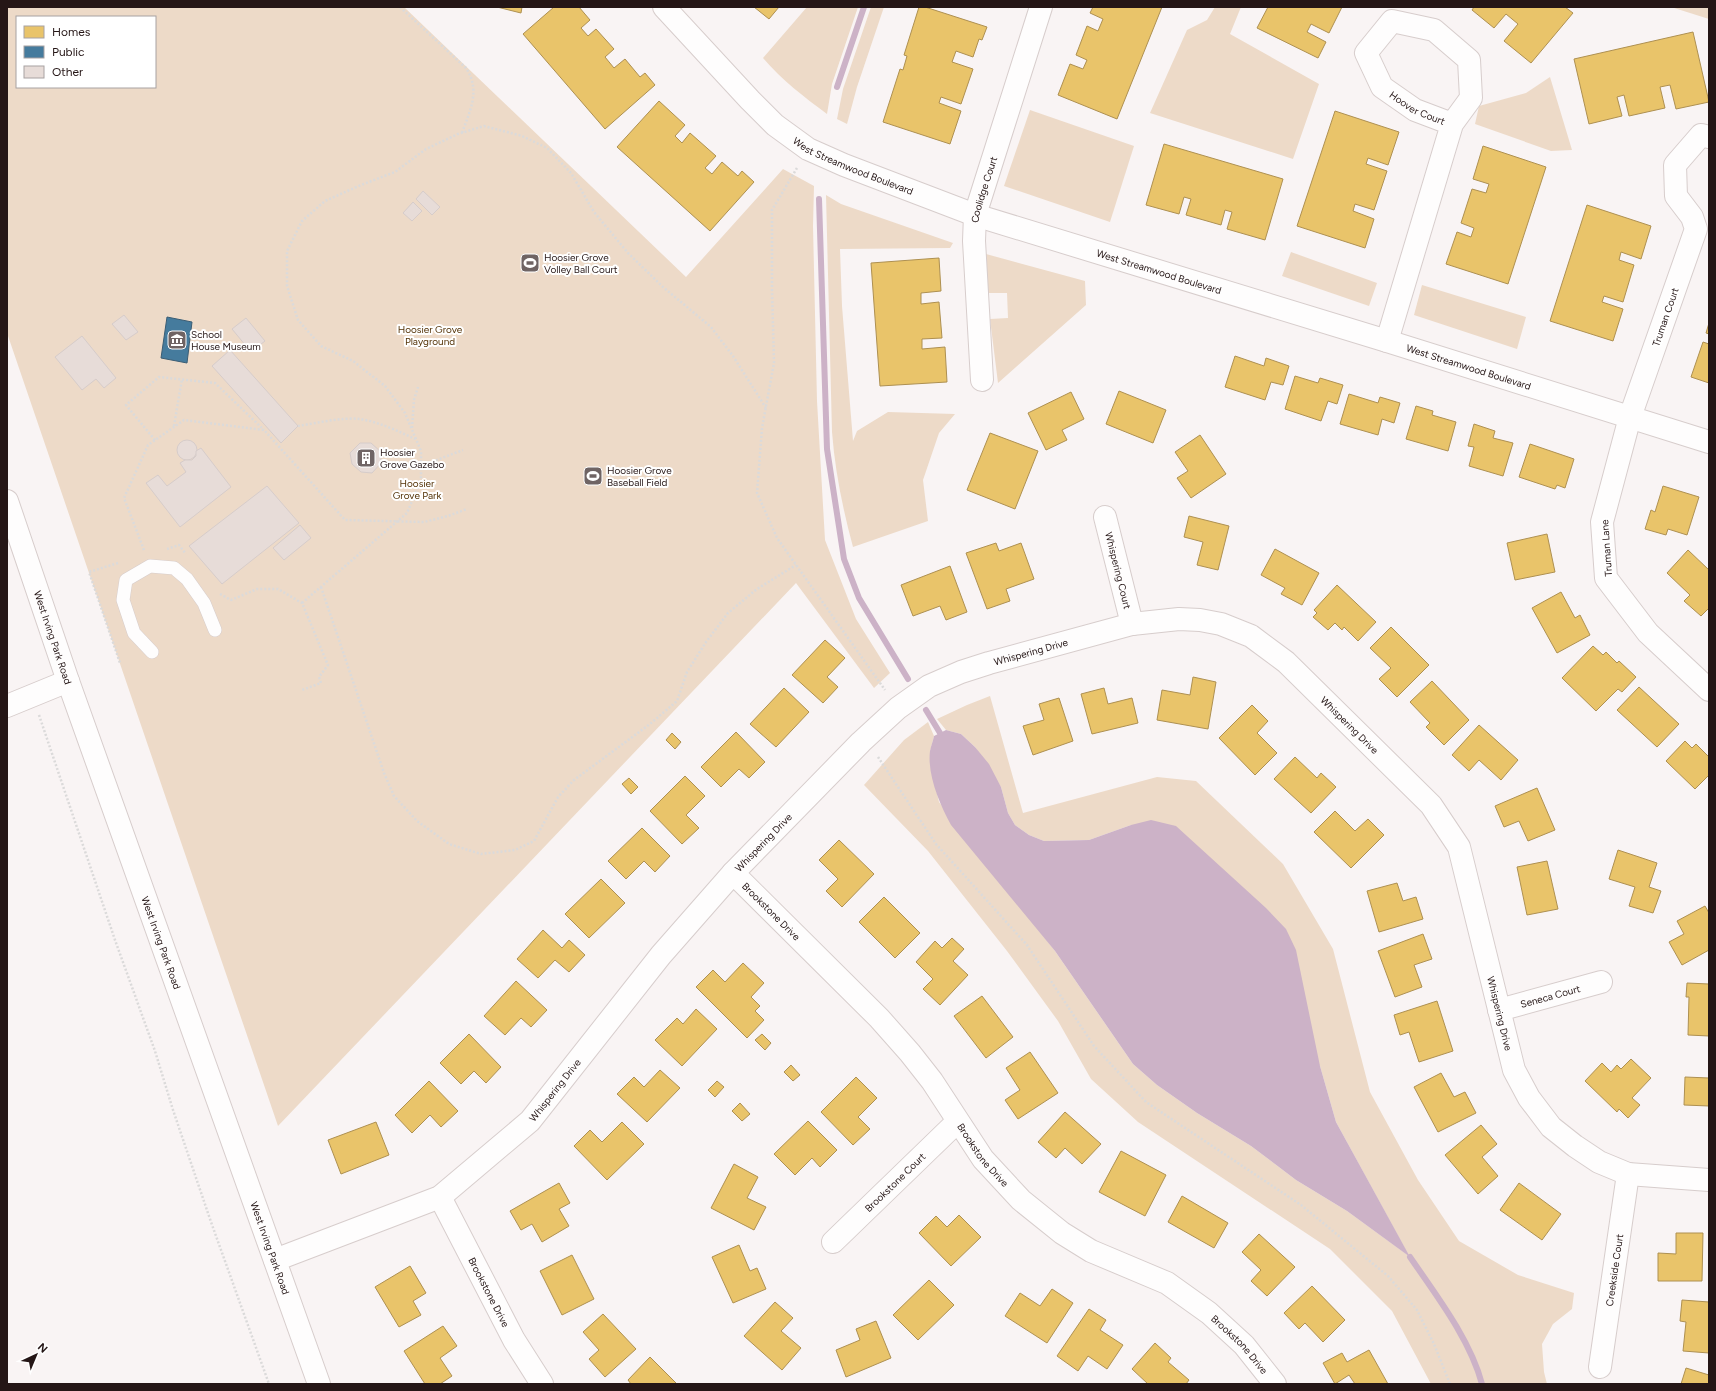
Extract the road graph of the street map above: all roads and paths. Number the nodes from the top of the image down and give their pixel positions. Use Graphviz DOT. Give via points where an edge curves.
graph roads {
  1 [pos="400,7"];
  2 [pos="664,7"];
  3 [pos="1041,7"];
  4 [pos="1452,124"];
  5 [pos="462,133"];
  6 [pos="1709,136"];
  7 [pos="808,149"];
  8 [pos="975,215"];
  9 [pos="1700,220"];
  10 [pos="1387,341"];
  11 [pos="182,379"];
  12 [pos="982,380"];
  13 [pos="418,387"];
  14 [pos="766,408"];
  15 [pos="1630,417"];
  16 [pos="298,426"];
  17 [pos="174,427"];
  18 [pos="412,429"];
  19 [pos="264,430"];
  20 [pos="416,439"];
  21 [pos="155,440"];
  22 [pos="1709,442"];
  23 [pos="464,450"];
  24 [pos="421,466"];
  25 [pos="7,501"];
  26 [pos="467,509"];
  27 [pos="1105,517"];
  28 [pos="398,520"];
  29 [pos="166,549"];
  30 [pos="146,554"];
  31 [pos="188,557"];
  32 [pos="124,561"];
  33 [pos="796,565"];
  34 [pos="321,587"];
  35 [pos="216,593"];
  36 [pos="302,603"];
  37 [pos="1132,624"];
  38 [pos="215,630"];
  39 [pos="152,652"];
  40 [pos="120,663"];
  41 [pos="68,681"];
  42 [pos="302,690"];
  43 [pos="1709,690"];
  44 [pos="33,695"];
  45 [pos="7,706"];
  46 [pos="898,708"];
  47 [pos="862,742"];
  48 [pos="733,873"];
  49 [pos="1600,982"];
  50 [pos="1500,1010"];
  51 [pos="958,1122"];
  52 [pos="1628,1174"];
  53 [pos="1709,1180"];
  54 [pos="440,1197"];
  55 [pos="832,1242"];
  56 [pos="275,1260"];
  57 [pos="1600,1367"];
  58 [pos="269,1384"];
  59 [pos="319,1384"];
  60 [pos="542,1384"];
  61 [pos="1275,1384"];
  62 [pos="1450,1384"];
  1 -- 5 [label="path" via="466,68 472,78 473,100"];
  2 -- 7 [label="street, West Streamwood Boulevard" via="750,100 776,125"];
  3 -- 8 [label="street, Coolidge Court"];
  4 -- 4 [label="street, Hoover Court" via="1471,98 1469,60 1434,30 1392,21 1366,53 1382,87 1415,110"];
  4 -- 10 [label="street, Hoover Court"];
  5 -- 14 [label="path" via="484,126 522,136 547,148 571,173 594,212 628,253 711,327"];
  5 -- 18 [label="path" via="426,149 395,172 324,201 302,221 287,251 288,286 298,320 321,346 353,361 385,386 405,413"];
  6 -- 9 [label="street, Truman Court" via="1701,135 1675,165 1676,196"];
  7 -- 8 [label="street, West Streamwood Boulevard"];
  7 -- 14 [label="path" via="772,210 774,363"];
  8 -- 10 [label="street, West Streamwood Boulevard"];
  8 -- 12 [label="street, Coolidge Court" via="974,240"];
  9 -- 15 [label="street, Truman Court"];
  10 -- 15 [label="street, West Streamwood Boulevard"];
  11 -- 17 [label="path"];
  11 -- 19 [label="path" via="215,383"];
  11 -- 21 [label="path" via="159,376 126,406"];
  13 -- 18 [label="path" via="414,400"];
  14 -- 33 [label="path" via="757,493 777,538"];
  15 -- 22 [label="street, West Streamwood Boulevard"];
  15 -- 43 [label="street, Truman Lane" via="1602,522 1606,578 1648,633"];
  16 -- 20 [label="path" via="360,419"];
  17 -- 19 [label="path" via="184,420"];
  17 -- 21 [label="path"];
  18 -- 20 [label="path"];
  19 -- 28 [label="path" via="345,520"];
  20 -- 24 [label="path" via="421,451"];
  21 -- 30 [label="path" via="148,445 124,498"];
  23 -- 24 [label="path"];
  24 -- 28 [label="path" via="421,480 407,513"];
  25 -- 41 [label="street, West Irving Park Road"];
  26 -- 28 [label="path" via="424,522"];
  27 -- 37 [label="street, Whispering Court"];
  28 -- 34 [label="path"];
  29 -- 31 [label="path" via="179,545"];
  32 -- 40 [label="path" via="89,572"];
  33 -- 34 [label="path" via="757,589 728,613 687,672 677,701 574,780 558,797 534,841 515,850 481,854 449,844 417,821 394,796 384,774"];
  33 -- 46 [label="path"];
  34 -- 36 [label="path"];
  35 -- 36 [label="path" via="231,600 257,589 278,589"];
  36 -- 42 [label="path" via="328,665 319,677 321,683"];
  37 -- 46 [label="street, Whispering Drive" via="961,672 929,686"];
  37 -- 50 [label="street, Whispering Drive" via="1179,619 1200,620 1221,624 1251,636 1286,662 1431,805 1459,847"];
  38 -- 39 [label="lane" via="204,603 187,579 174,568 150,566 126,580 123,600 134,633"];
  41 -- 44 [label="street"];
  41 -- 56 [label="street, West Irving Park Road"];
  44 -- 45 [label="street"];
  44 -- 58 [label="path" via="203,1200"];
  46 -- 47 [label="street, Whispering Drive"];
  47 -- 48 [label="street, Whispering Drive"];
  47 -- 62 [label="path" via="881,759 936,844 1027,945 1094,1046 1146,1102 1302,1205 1388,1276 1417,1310"];
  48 -- 51 [label="street, Brookstone Drive" via="879,1018 932,1081"];
  48 -- 54 [label="street, Whispering Drive" via="661,955 530,1121"];
  49 -- 50 [label="street, Seneca Court"];
  50 -- 52 [label="street, Whispering Drive" via="1514,1070 1529,1098 1551,1127 1599,1162"];
  51 -- 55 [label="street, Brookstone Court"];
  51 -- 61 [label="street, Brookstone Drive" via="983,1159 1021,1200 1062,1233 1091,1251 1167,1283 1209,1313 1244,1345"];
  52 -- 53 [label="street, Whispering Drive"];
  52 -- 57 [label="street, Creekside Court"];
  54 -- 56 [label="street, Whispering Drive"];
  54 -- 60 [label="street, Brookstone Drive" via="514,1340"];
  56 -- 59 [label="street, West Irving Park Road"];
}
